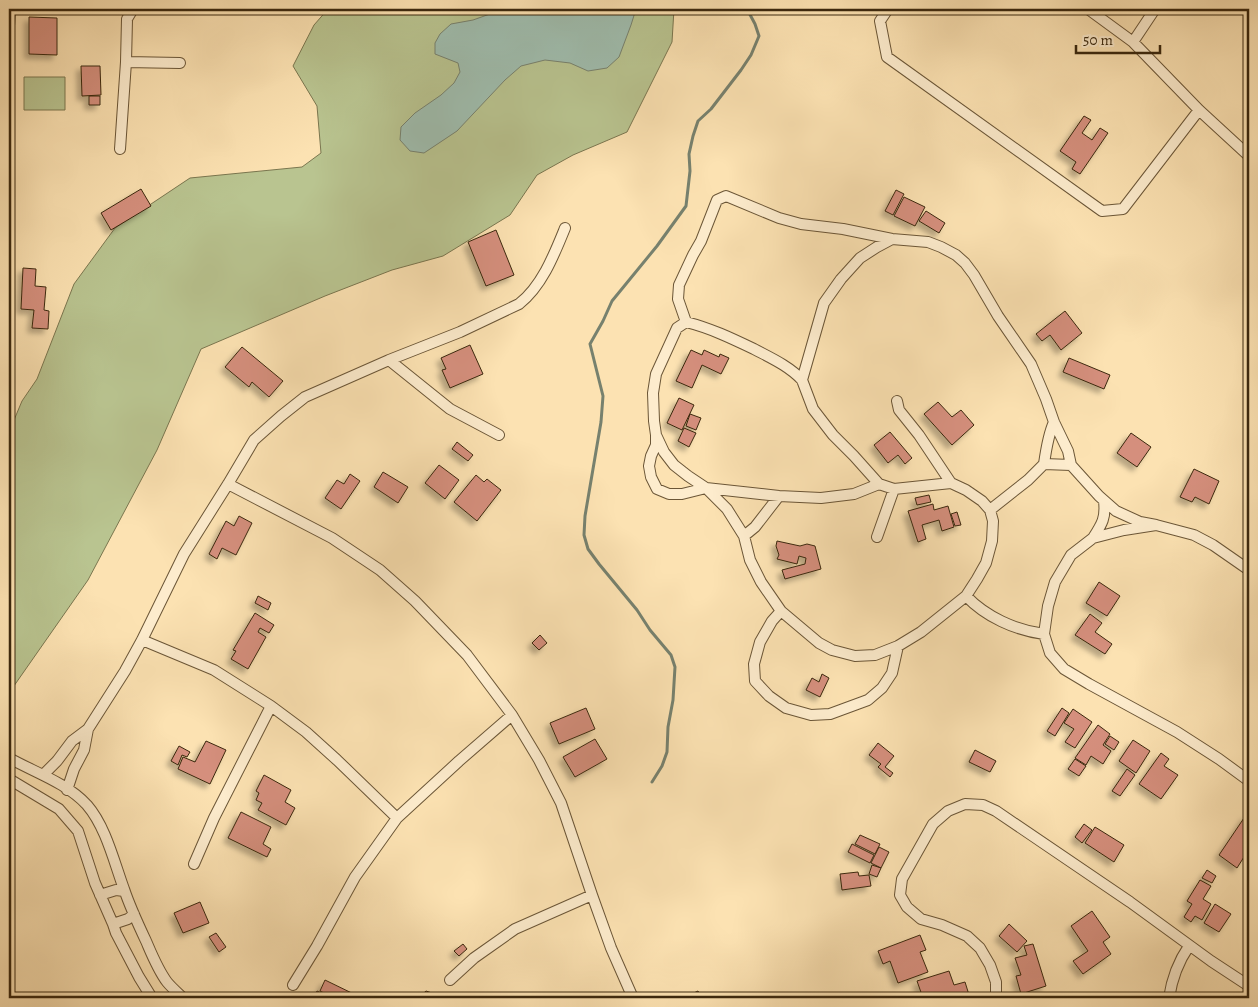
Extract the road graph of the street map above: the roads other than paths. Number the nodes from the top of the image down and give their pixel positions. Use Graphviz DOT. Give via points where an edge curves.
graph roads {
  1 [pos="10,9"];
  2 [pos="133,9"];
  3 [pos="888,9"];
  4 [pos="1088,9"];
  5 [pos="1155,9"];
  6 [pos="9,26"];
  7 [pos="1133,42"];
  8 [pos="126,62"];
  9 [pos="180,63"];
  10 [pos="1199,110"];
  11 [pos="120,149"];
  12 [pos="1249,156"];
  13 [pos="565,228"];
  14 [pos="892,239"];
  15 [pos="686,322"];
  16 [pos="389,360"];
  17 [pos="802,380"];
  18 [pos="897,401"];
  19 [pos="1054,422"];
  20 [pos="499,435"];
  21 [pos="656,435"];
  22 [pos="1044,464"];
  23 [pos="1071,465"];
  24 [pos="951,483"];
  25 [pos="228,484"];
  26 [pos="879,484"];
  27 [pos="706,488"];
  28 [pos="894,489"];
  29 [pos="779,496"];
  30 [pos="1104,501"];
  31 [pos="990,510"];
  32 [pos="1156,525"];
  33 [pos="744,536"];
  34 [pos="877,537"];
  35 [pos="1093,538"];
  36 [pos="1249,570"];
  37 [pos="966,596"];
  38 [pos="781,611"];
  39 [pos="1044,634"];
  40 [pos="142,640"];
  41 [pos="898,646"];
  42 [pos="271,706"];
  43 [pos="512,716"];
  44 [pos="88,729"];
  45 [pos="9,758"];
  46 [pos="43,775"];
  47 [pos="9,779"];
  48 [pos="1249,781"];
  49 [pos="67,790"];
  50 [pos="397,818"];
  51 [pos="194,864"];
  52 [pos="124,890"];
  53 [pos="100,895"];
  54 [pos="592,895"];
  55 [pos="134,914"];
  56 [pos="113,924"];
  57 [pos="1189,946"];
  58 [pos="450,980"];
  59 [pos="293,985"];
  60 [pos="1249,986"];
  61 [pos="152,998"];
  62 [pos="183,998"];
  63 [pos="633,998"];
  64 [pos="995,998"];
  65 [pos="1169,998"];
  1 -- 6 [label="street"];
  2 -- 8 [label="street" via="127,19"];
  3 -- 10 [label="street" via="880,22 888,57 1102,211 1123,209"];
  4 -- 7 [label="street"];
  5 -- 7 [label="street"];
  7 -- 10 [label="street"];
  8 -- 9 [label="street"];
  8 -- 11 [label="street"];
  10 -- 12 [label="street"];
  13 -- 16 [label="street" via="540,278 519,304"];
  14 -- 15 [label="street" via="801,224 726,196 717,200 679,285 678,299"];
  14 -- 17 [label="street" via="860,258 824,303"];
  14 -- 19 [label="street" via="928,242 956,255 965,263 1031,364"];
  15 -- 17 [label="street" via="733,338 781,364"];
  15 -- 21 [label="street" via="677,328 656,374 653,407"];
  16 -- 20 [label="street" via="450,409"];
  16 -- 25 [label="street" via="305,398 281,416 254,440"];
  17 -- 26 [label="street" via="813,409"];
  18 -- 24 [label="street" via="899,410"];
  19 -- 22 [label="street"];
  19 -- 23 [label="street"];
  21 -- 27 [label="street" via="674,465"];
  21 -- 27 [label="street" via="649,466 657,489 669,494 682,494"];
  22 -- 23 [label="street"];
  22 -- 31 [label="street"];
  23 -- 30 [label="street"];
  24 -- 28 [label="street"];
  24 -- 31 [label="street" via="982,501"];
  25 -- 40 [label="street" via="184,554"];
  25 -- 43 [label="street" via="332,538 380,570 467,655"];
  26 -- 28 [label="street"];
  26 -- 29 [label="street" via="854,494 821,498"];
  27 -- 29 [label="street"];
  27 -- 33 [label="street" via="727,509"];
  28 -- 34 [label="street"];
  29 -- 33 [label="street"];
  30 -- 32 [label="street" via="1116,511"];
  30 -- 35 [label="street" via="1104,520"];
  31 -- 37 [label="street" via="992,541 986,563"];
  32 -- 35 [label="street"];
  32 -- 36 [label="street" via="1194,535"];
  33 -- 38 [label="street" via="760,582"];
  35 -- 39 [label="street" via="1071,555 1055,582"];
  37 -- 39 [label="street" via="999,621"];
  37 -- 41 [label="street"];
  38 -- 41 [label="street" via="832,650 854,656 875,655"];
  38 -- 41 [label="street" via="760,642 754,664 755,681 786,708 811,715 830,714 868,700 892,674"];
  39 -- 48 [label="street" via="1050,653 1064,669 1176,732"];
  40 -- 42 [label="street" via="214,670"];
  40 -- 44 [label="street"];
  42 -- 50 [label="street" via="306,732"];
  42 -- 51 [label="street"];
  43 -- 50 [label="street"];
  43 -- 54 [label="street" via="561,803"];
  44 -- 46 [label="street"];
  44 -- 49 [label="street" via="84,750"];
  45 -- 46 [label="street"];
  46 -- 49 [label="street"];
  47 -- 53 [label="street" via="59,809 78,831"];
  49 -- 52 [label="street" via="88,807 99,824"];
  50 -- 59 [label="street" via="355,877"];
  52 -- 53 [label="street"];
  52 -- 55 [label="street"];
  53 -- 56 [label="street"];
  54 -- 58 [label="street" via="515,929"];
  54 -- 63 [label="street"];
  55 -- 56 [label="street"];
  55 -- 62 [label="street" via="158,966"];
  56 -- 61 [label="street"];
  57 -- 60 [label="street"];
  57 -- 64 [label="street" via="996,811 983,805 965,804 948,811 933,824 902,879 900,895 907,907 921,919 967,936 980,948 996,982"];
  57 -- 65 [label="street" via="1172,978"];
}
